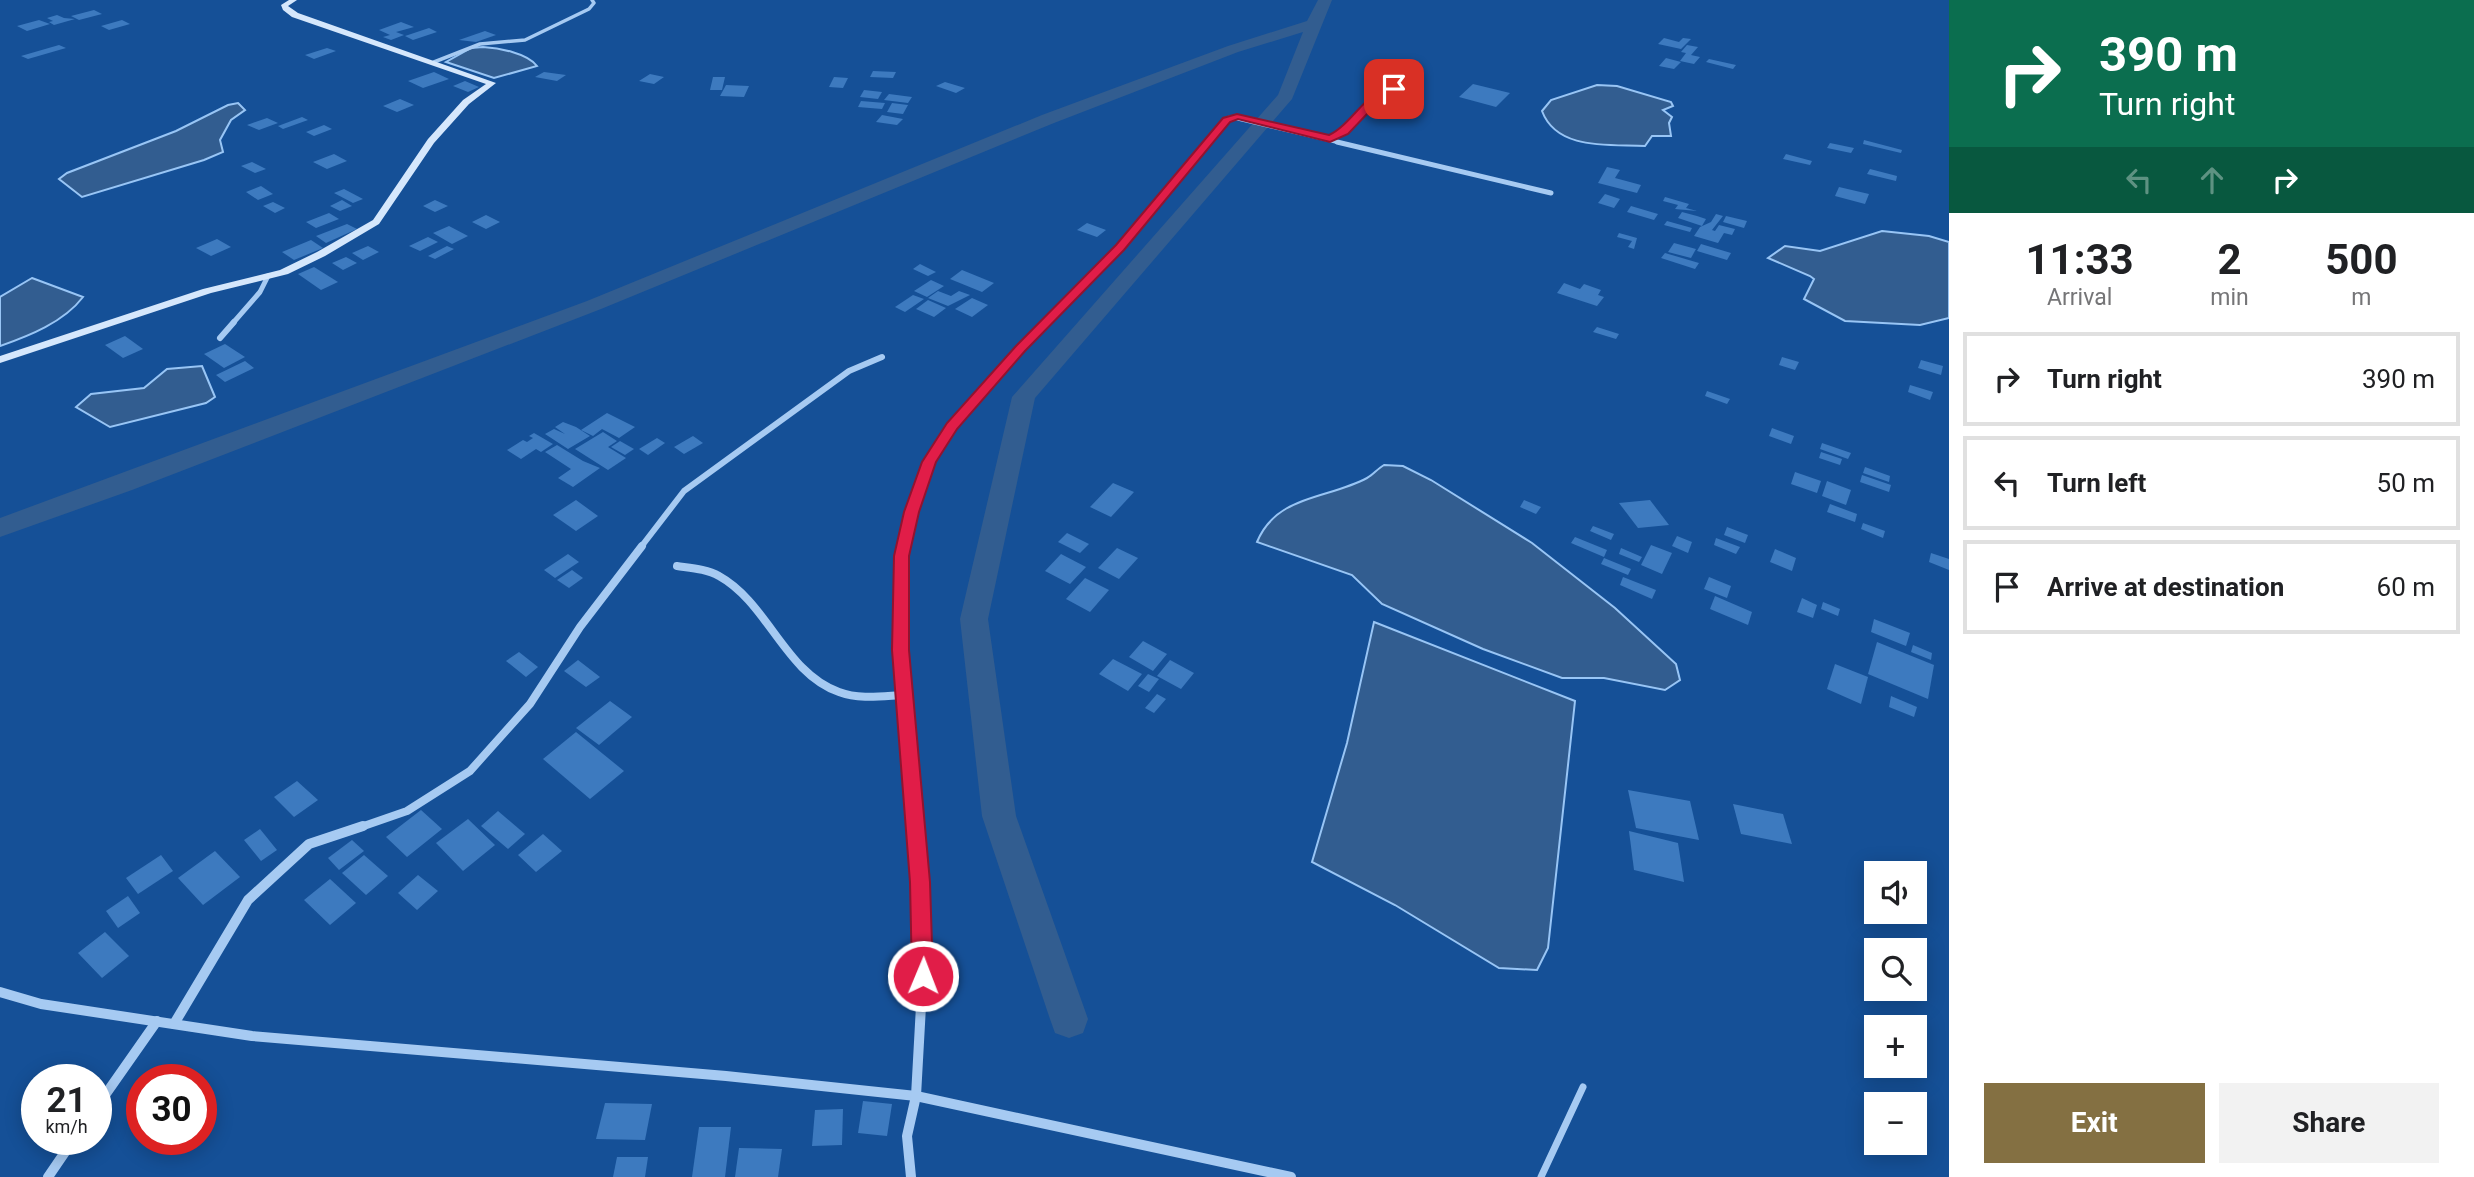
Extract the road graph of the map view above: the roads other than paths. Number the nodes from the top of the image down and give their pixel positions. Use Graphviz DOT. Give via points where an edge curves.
graph roads {
  1 [pos="294,0"];
  2 [pos="592,0"];
  3 [pos="434,62"];
  4 [pos="1394,89"];
  5 [pos="1330,139"];
  6 [pos="1551,193"];
  7 [pos="268,276"];
  8 [pos="220,338"];
  9 [pos="882,357"];
  10 [pos="0,360"];
  11 [pos="677,566"];
  12 [pos="904,695"];
  13 [pos="0,992"];
  14 [pos="157,1021"];
  15 [pos="174,1024"];
  16 [pos="112,1085"];
  17 [pos="1583,1087"];
  18 [pos="916,1096"];
  19 [pos="63,1155"];
  20 [pos="48,1177"];
  21 [pos="911,1177"];
  22 [pos="1291,1177"];
  23 [pos="1541,1177"];
  1 -- 3 [label="street" via="284,5 295,15"];
  2 -- 3 [label="street" via="589,9 525,40 480,44"];
  3 -- 7 [label="street" via="492,83 466,102 431,141 376,222 285,272"];
  4 -- 5 [label="lane" via="1384,91 1344,132"];
  5 -- 6 [label="street"];
  5 -- 12 [label="street" via="1237,117 1226,120 1120,248 952,426 929,462 902,556"];
  7 -- 8 [label="street"];
  7 -- 10 [label="street" via="207,291"];
  9 -- 15 [label="street" via="849,371 684,491 580,628 530,704 470,771 407,811 309,844 248,900"];
  11 -- 12 [label="street" via="723,577 774,629 811,676 836,692"];
  12 -- 18 [label="street" via="924,952"];
  13 -- 14 [label="street" via="41,1004"];
  14 -- 15 [label="street"];
  14 -- 16 [label="street"];
  15 -- 18 [label="street" via="252,1036"];
  17 -- 23 [label="lane"];
  18 -- 21 [label="street" via="909,1109 905,1146"];
  18 -- 22 [label="street"];
  19 -- 20 [label="street"];
}
